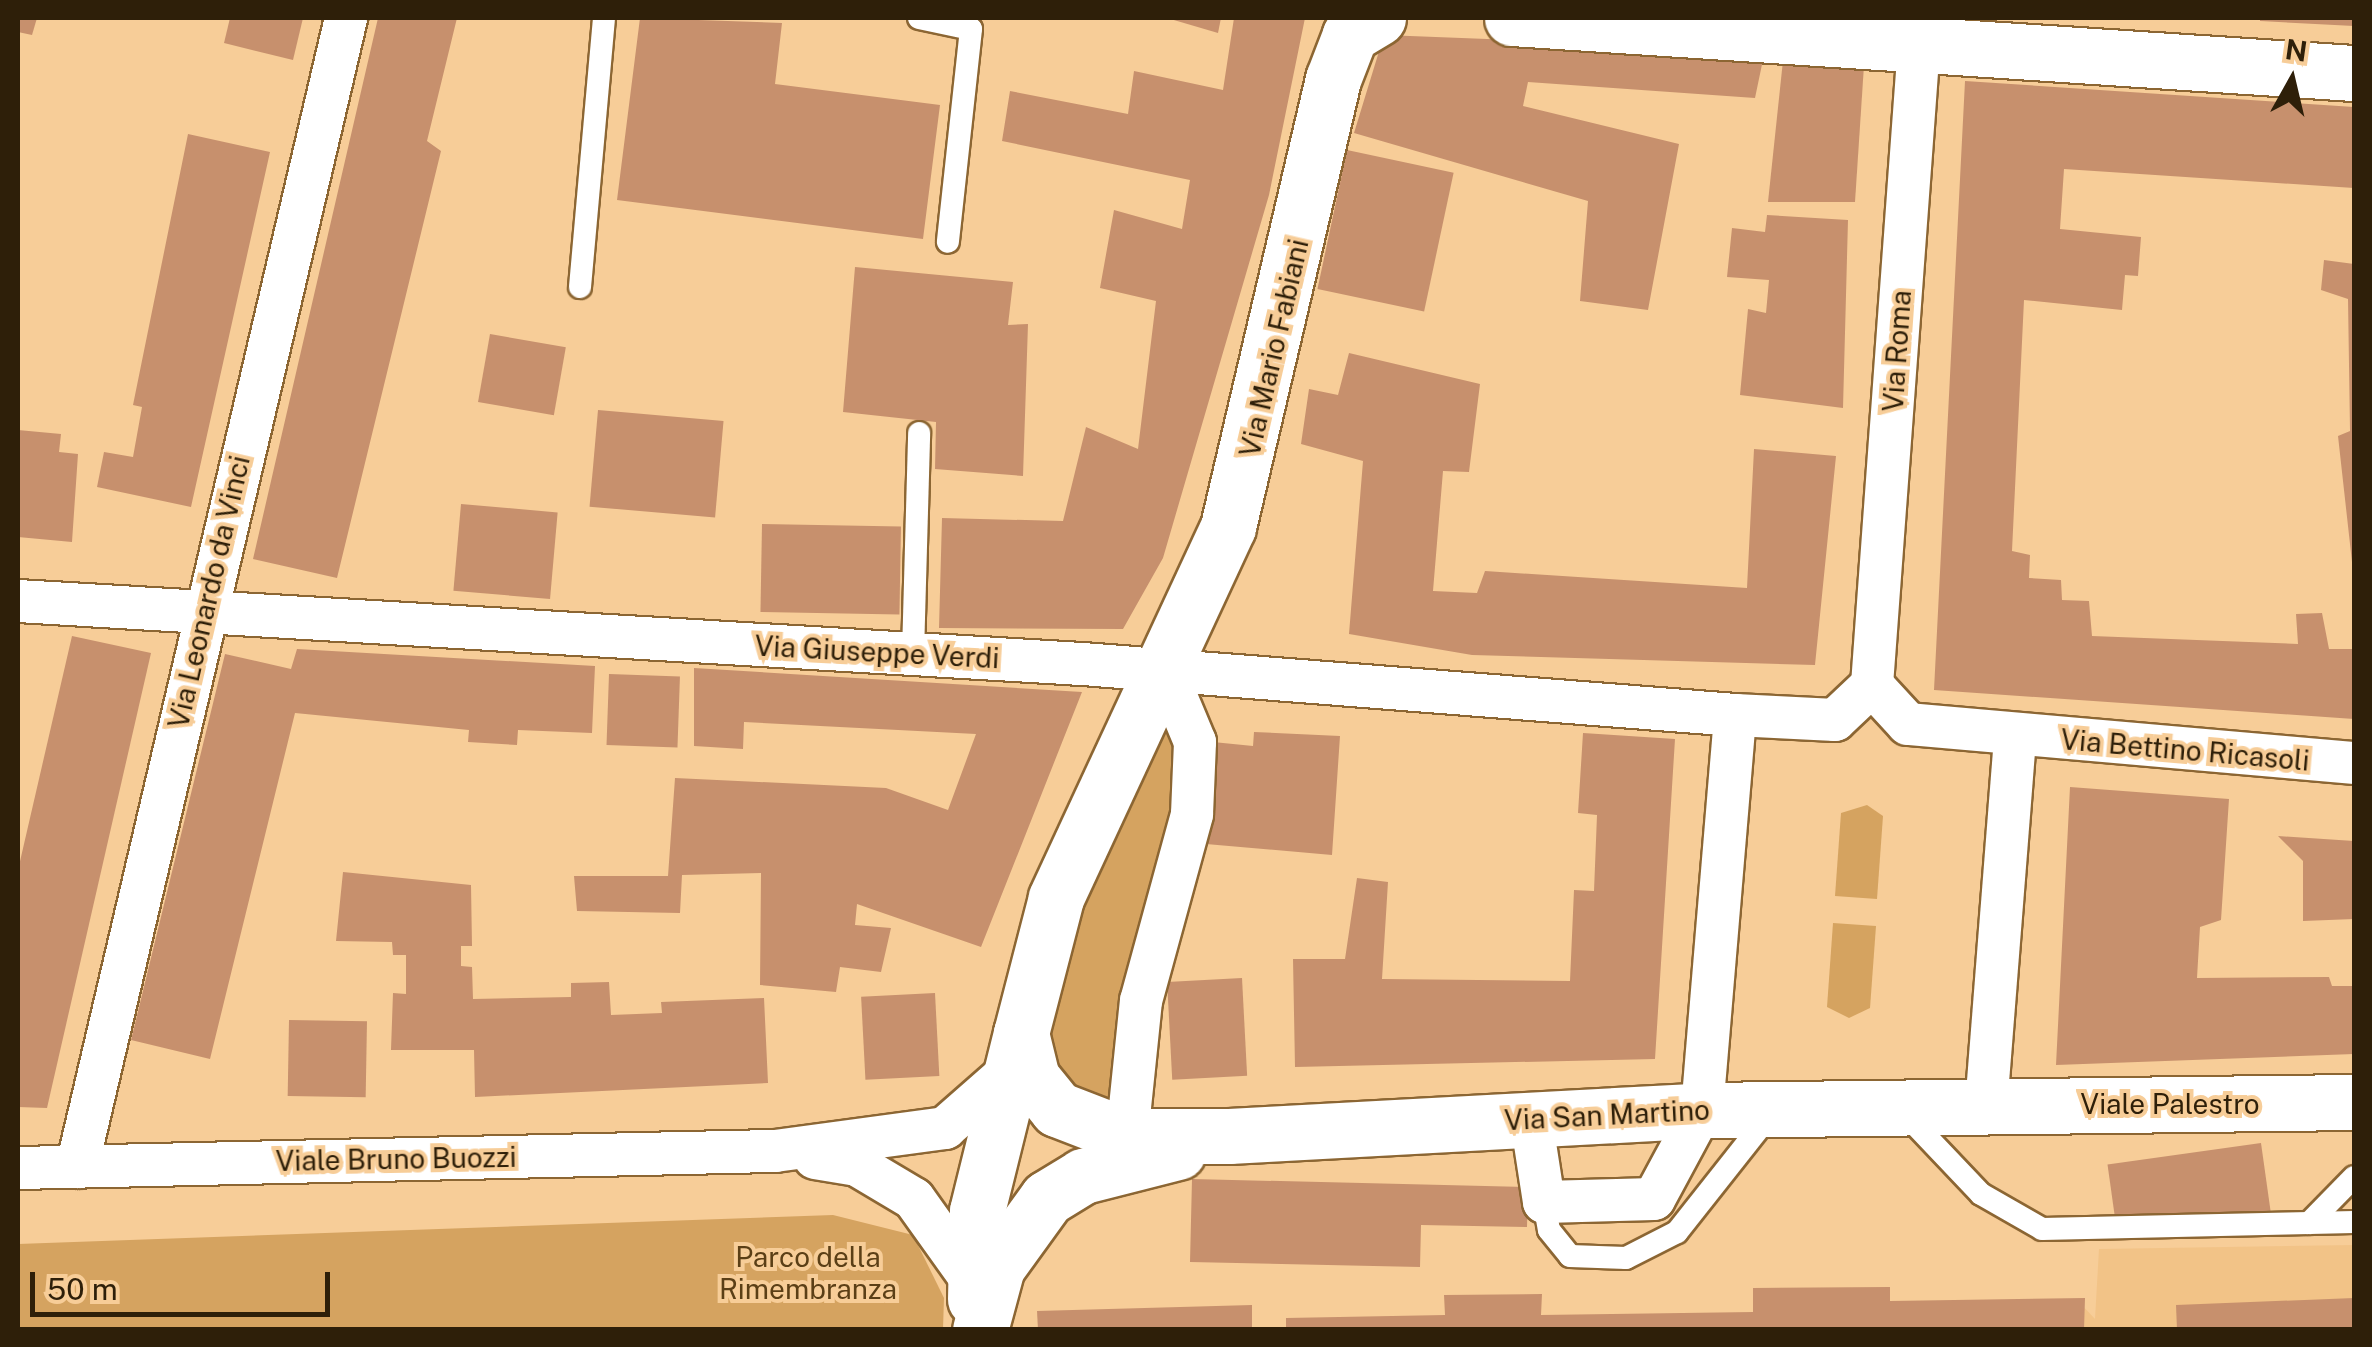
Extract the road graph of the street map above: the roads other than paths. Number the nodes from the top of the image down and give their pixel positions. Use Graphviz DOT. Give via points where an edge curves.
graph roads {
  1 [pos="346,18"];
  2 [pos="604,18"];
  3 [pos="919,18"];
  4 [pos="1512,18"];
  5 [pos="1360,23"];
  6 [pos="1921,28"];
  7 [pos="2354,73"];
  8 [pos="948,242"];
  9 [pos="580,287"];
  10 [pos="919,433"];
  11 [pos="18,601"];
  12 [pos="204,613"];
  13 [pos="912,654"];
  14 [pos="1165,670"];
  15 [pos="1872,685"];
  16 [pos="1735,716"];
  17 [pos="2015,736"];
  18 [pos="2354,764"];
  19 [pos="1016,1039"];
  20 [pos="2354,1102"];
  21 [pos="1986,1106"];
  22 [pos="1899,1108"];
  23 [pos="1774,1109"];
  24 [pos="1702,1110"];
  25 [pos="1531,1118"];
  26 [pos="1128,1136"];
  27 [pos="1228,1136"];
  28 [pos="775,1152"];
  29 [pos="77,1166"];
  30 [pos="18,1168"];
  31 [pos="2354,1176"];
  32 [pos="1544,1202"];
  33 [pos="2354,1222"];
  34 [pos="2310,1223"];
  35 [pos="977,1314"];
  1 -- 12 [label="street, Via Leonardo da Vinci"];
  2 -- 9 [label="lane"];
  3 -- 8 [label="lane" via="970,29"];
  4 -- 6 [label="main road"];
  5 -- 14 [label="main road, Via Mario Fabiani" via="1252,452"];
  6 -- 7 [label="main road"];
  6 -- 15 [label="street, Via Roma"];
  10 -- 13 [label="lane"];
  11 -- 12 [label="street, Via Giuseppe Verdi"];
  12 -- 13 [label="street, Via Giuseppe Verdi"];
  12 -- 29 [label="street, Via Leonardo da Vinci"];
  13 -- 14 [label="street, Via Giuseppe Verdi"];
  14 -- 16 [label="street, Via Giuseppe Verdi"];
  14 -- 19 [label="main road, Via Mario Fabiani" via="1056,898"];
  14 -- 26 [label="street" via="1196,742 1192,814 1142,1001"];
  15 -- 16 [label="street, Via Giuseppe Verdi" via="1834,720"];
  15 -- 17 [label="street, Via Bettino Ricasoli" via="1908,724"];
  16 -- 24 [label="street"];
  17 -- 18 [label="street, Via Bettino Ricasoli"];
  17 -- 21 [label="street"];
  19 -- 26 [label="main road" via="1032,1078 1057,1109"];
  19 -- 28 [label="street, Viale Bruno Buozzi" via="945,1128"];
  19 -- 35 [label="main road, Via Mario Fabiani"];
  20 -- 21 [label="main road, Viale Palestro"];
  21 -- 22 [label="main road, Via San Martino"];
  22 -- 23 [label="main road, Via San Martino"];
  22 -- 34 [label="lane" via="1980,1194 2042,1229"];
  23 -- 24 [label="main road, Via San Martino"];
  23 -- 32 [label="lane" via="1676,1232 1626,1258 1570,1256 1549,1230"];
  24 -- 25 [label="main road, Via San Martino"];
  24 -- 32 [label="street" via="1654,1200"];
  25 -- 27 [label="main road, Via San Martino"];
  25 -- 32 [label="street"];
  26 -- 27 [label="main road"];
  27 -- 35 [label="main road" via="1083,1176 1047,1198 996,1267"];
  28 -- 29 [label="street, Viale Bruno Buozzi"];
  28 -- 35 [label="street, Viale Bruno Buozzi" via="857,1165 914,1199"];
  29 -- 30 [label="street, Viale Bruno Buozzi"];
  31 -- 34 [label="lane"];
  33 -- 34 [label="lane"];
}
